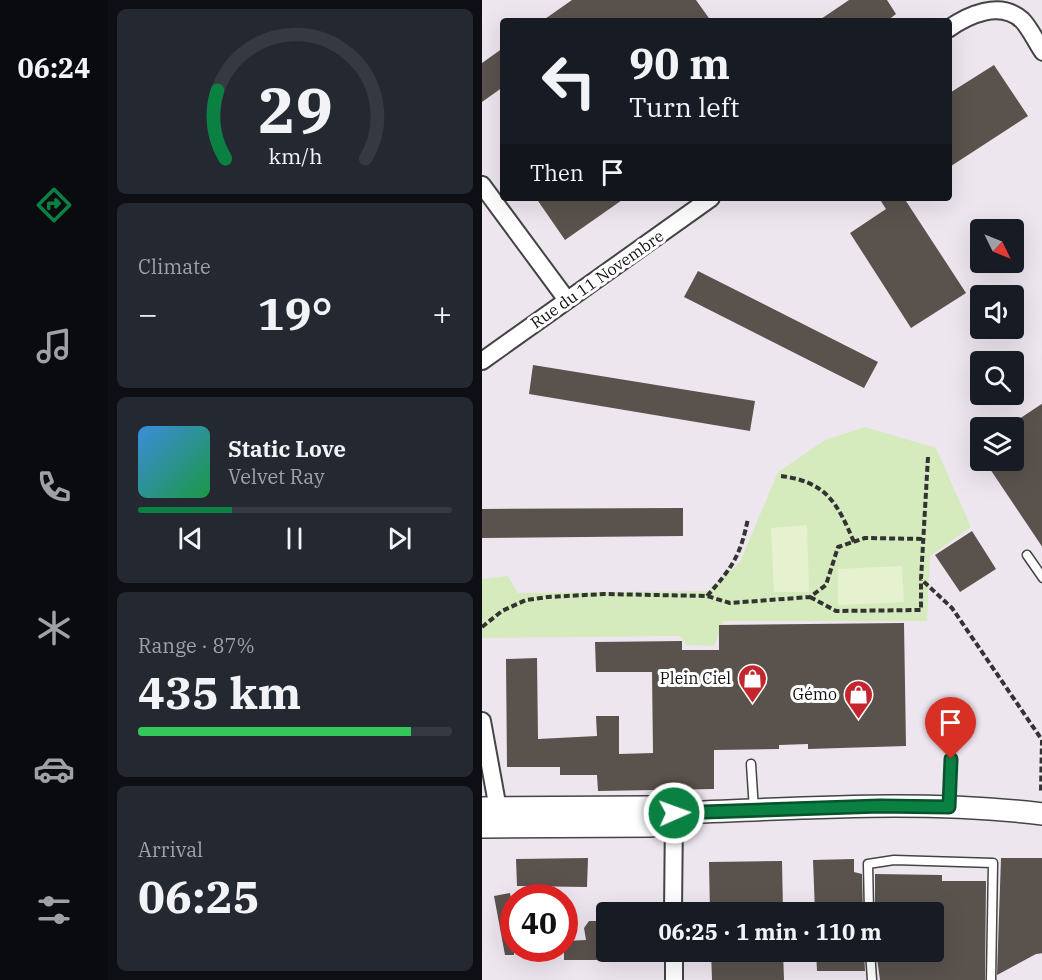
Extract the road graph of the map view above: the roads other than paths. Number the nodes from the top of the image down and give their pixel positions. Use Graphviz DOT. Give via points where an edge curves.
graph roads {
  1 [pos="952,26"];
  2 [pos="1043,52"];
  3 [pos="482,185"];
  4 [pos="707,201"];
  5 [pos="568,300"];
  6 [pos="482,361"];
  7 [pos="1027,555"];
  8 [pos="1043,578"];
  9 [pos="482,721"];
  10 [pos="951,759"];
  11 [pos="751,764"];
  12 [pos="949,807"];
  13 [pos="754,810"];
  14 [pos="674,813"];
  15 [pos="1043,814"];
  16 [pos="491,818"];
  17 [pos="673,902"];
  18 [pos="869,902"];
  19 [pos="674,962"];
  20 [pos="871,962"];
  21 [pos="674,980"];
  22 [pos="872,980"];
  23 [pos="991,980"];
  1 -- 2 [label="street" via="988,9 1004,12 1021,19"];
  3 -- 5 [label="street"];
  4 -- 5 [label="street, Rue du 11 Novembre"];
  5 -- 6 [label="street, Rue du 11 Novembre"];
  7 -- 8 [label="lane"];
  9 -- 16 [label="street"];
  10 -- 12 [label="lane"];
  11 -- 13 [label="lane"];
  12 -- 13 [label="street"];
  12 -- 15 [label="street"];
  13 -- 14 [label="street"];
  14 -- 16 [label="street" via="652,807"];
  14 -- 17 [label="street"];
  18 -- 23 [label="lane" via="868,864 993,862"];
  19 -- 21 [label="street"];
  20 -- 22 [label="lane"];
}
